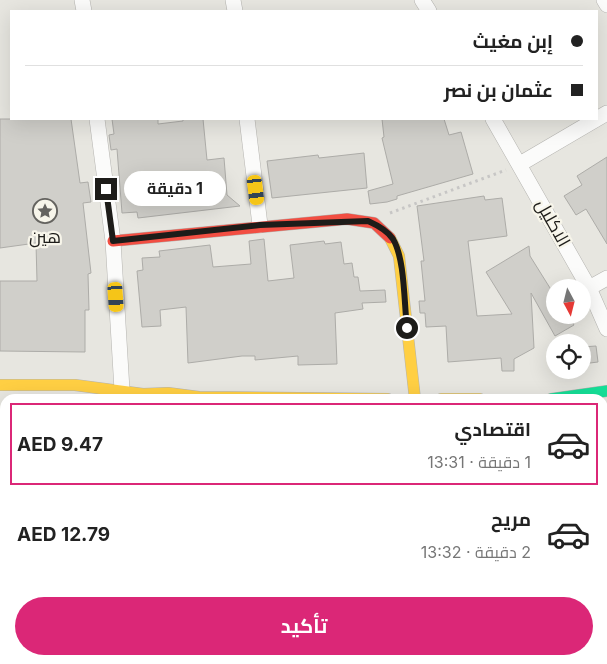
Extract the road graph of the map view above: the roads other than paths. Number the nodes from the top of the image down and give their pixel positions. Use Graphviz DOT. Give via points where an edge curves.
graph roads {
  1 [pos="604,0"];
  2 [pos="607,5"];
  3 [pos="97,120"];
  4 [pos="248,120"];
  5 [pos="494,120"];
  6 [pos="595,120"];
  7 [pos="520,164"];
  8 [pos="260,225"];
  9 [pos="113,241"];
  10 [pos="607,278"];
  11 [pos="584,279"];
  12 [pos="591,287"];
  13 [pos="591,293"];
  14 [pos="607,329"];
  15 [pos="0,385"];
  16 [pos="122,390"];
  17 [pos="607,391"];
  18 [pos="166,394"];
  19 [pos="414,394"];
  20 [pos="586,394"];
  1 -- 2 [label="street"];
  3 -- 9 [label="street"];
  4 -- 8 [label="street"];
  5 -- 7 [label="street, الاكليل"];
  6 -- 7 [label="street"];
  7 -- 11 [label="street, الاكليل"];
  8 -- 9 [label="street"];
  8 -- 19 [label="street" via="368,221 393,239 399,256"];
  9 -- 16 [label="street"];
  10 -- 12 [label="street"];
  13 -- 14 [label="street, الاكليل"];
  15 -- 16 [label="street" via="76,385"];
  16 -- 18 [label="street"];
  17 -- 20 [label="street"];
}
